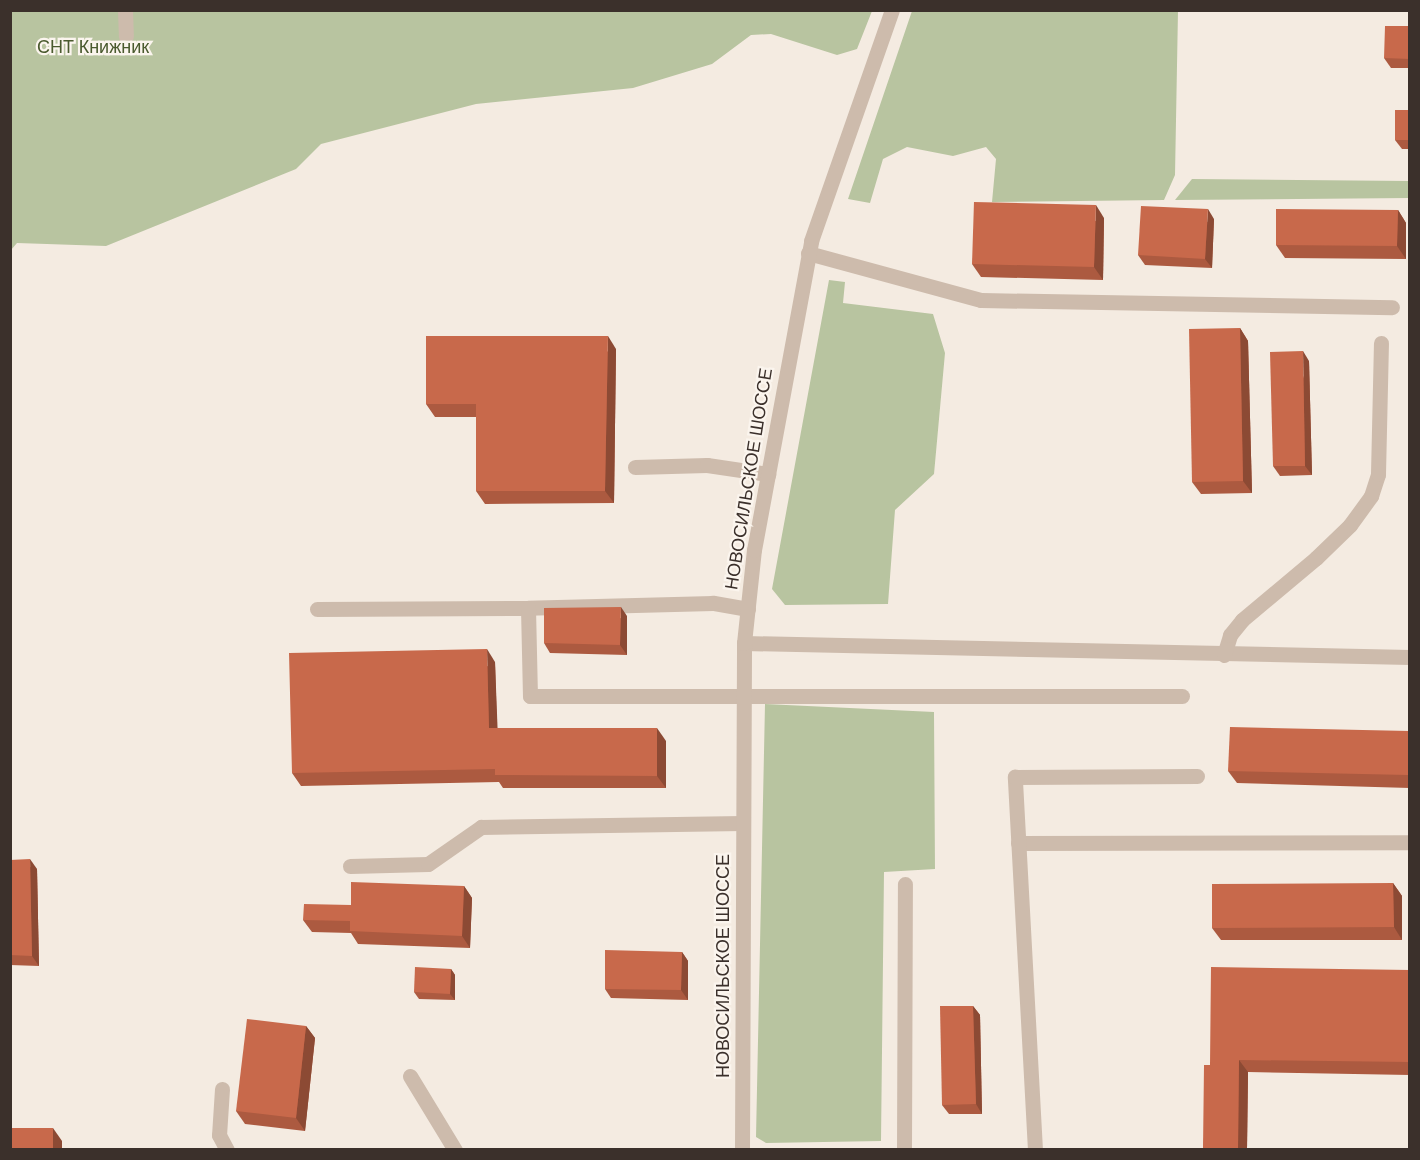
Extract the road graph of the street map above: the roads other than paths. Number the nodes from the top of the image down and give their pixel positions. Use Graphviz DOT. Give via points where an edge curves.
graph roads {
  1 [pos="125,10"];
  2 [pos="892,10"];
  3 [pos="126,36"];
  4 [pos="808,253"];
  5 [pos="1392,307"];
  6 [pos="1381,343"];
  7 [pos="635,467"];
  8 [pos="768,474"];
  9 [pos="528,608"];
  10 [pos="317,609"];
  11 [pos="748,609"];
  12 [pos="744,643"];
  13 [pos="1224,655"];
  14 [pos="1410,657"];
  15 [pos="744,695"];
  16 [pos="1182,696"];
  17 [pos="1197,776"];
  18 [pos="743,823"];
  19 [pos="1410,842"];
  20 [pos="1018,843"];
  21 [pos="350,866"];
  22 [pos="905,884"];
  23 [pos="410,1076"];
  24 [pos="222,1089"];
  25 [pos="227,1149"];
  26 [pos="455,1149"];
  27 [pos="742,1149"];
  28 [pos="904,1149"];
  29 [pos="1035,1149"];
  1 -- 3 [label="street"];
  2 -- 4 [label="street, НОВОСИЛЬСКОЕ ШОССЕ"];
  4 -- 5 [label="street" via="981,300"];
  4 -- 8 [label="street, НОВОСИЛЬСКОЕ ШОССЕ"];
  6 -- 13 [label="street" via="1378,474 1371,496 1316,558 1242,620 1230,635"];
  7 -- 8 [label="street" via="707,465"];
  8 -- 11 [label="street, НОВОСИЛЬСКОЕ ШОССЕ"];
  9 -- 10 [label="street"];
  9 -- 11 [label="street" via="713,603"];
  9 -- 15 [label="street" via="530,696"];
  11 -- 12 [label="street, НОВОСИЛЬСКОЕ ШОССЕ"];
  12 -- 13 [label="street"];
  12 -- 15 [label="street, НОВОСИЛЬСКОЕ ШОССЕ"];
  13 -- 14 [label="street"];
  15 -- 16 [label="street"];
  15 -- 18 [label="street, НОВОСИЛЬСКОЕ ШОССЕ"];
  17 -- 20 [label="street" via="1015,777"];
  18 -- 21 [label="street" via="481,826 428,864"];
  18 -- 27 [label="street, НОВОСИЛЬСКОЕ ШОССЕ"];
  19 -- 20 [label="street"];
  20 -- 29 [label="street"];
  22 -- 28 [label="street"];
  23 -- 26 [label="street"];
  24 -- 25 [label="street" via="219,1135"];
}
